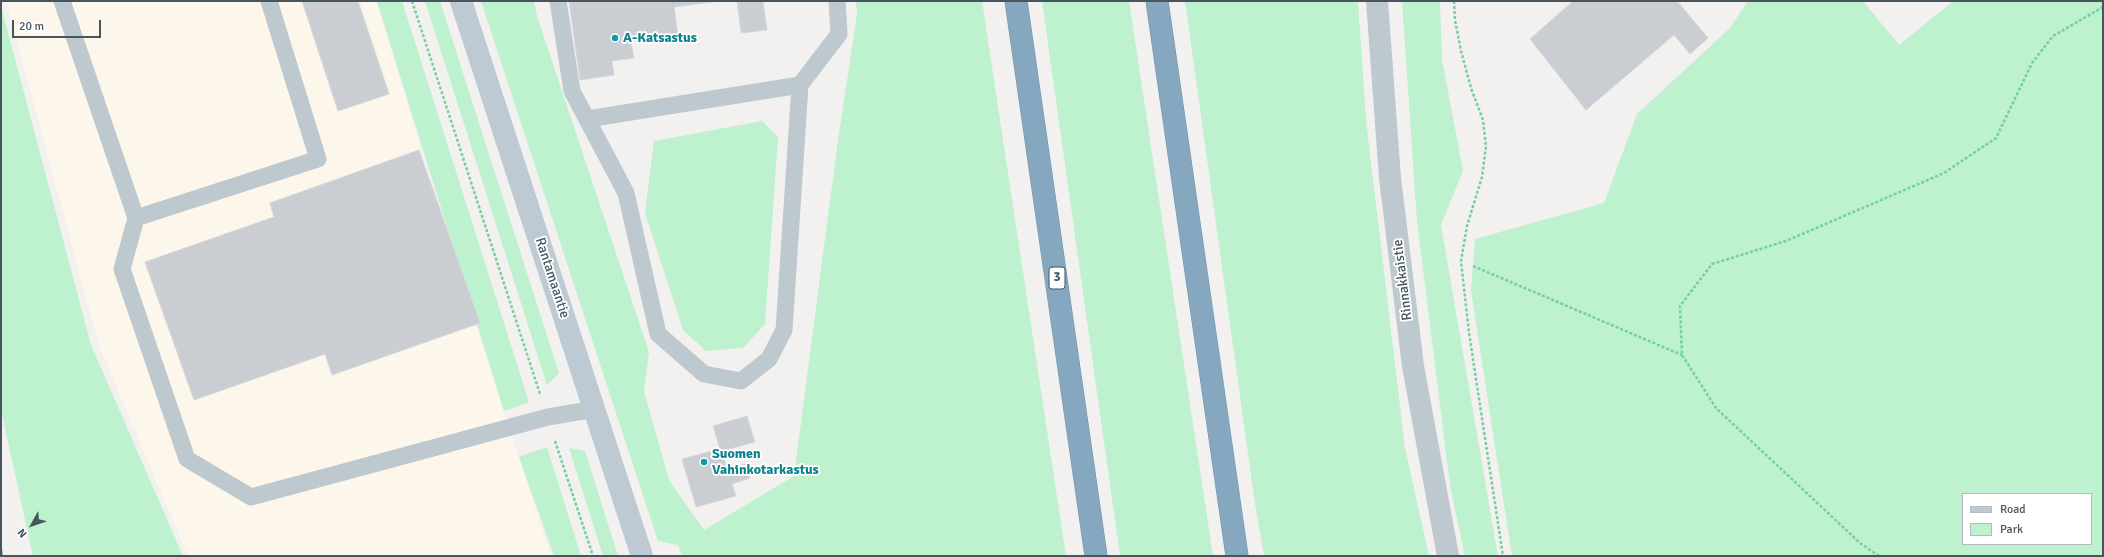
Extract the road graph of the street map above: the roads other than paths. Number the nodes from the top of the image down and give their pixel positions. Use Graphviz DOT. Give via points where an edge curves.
graph roads {
  1 [pos="62,1"];
  2 [pos="269,1"];
  3 [pos="461,1"];
  4 [pos="558,1"];
  5 [pos="837,1"];
  6 [pos="1016,1"];
  7 [pos="1157,1"];
  8 [pos="1377,1"];
  9 [pos="800,85"];
  10 [pos="587,119"];
  11 [pos="136,218"];
  12 [pos="595,409"];
  13 [pos="642,556"];
  14 [pos="1096,556"];
  15 [pos="1237,556"];
  16 [pos="1448,556"];
  1 -- 11 [label="lane"];
  2 -- 11 [label="lane" via="318,159"];
  3 -- 12 [label="main road, Rantamaantie"];
  4 -- 10 [label="lane" via="572,91"];
  5 -- 9 [label="lane" via="839,34"];
  6 -- 14 [label="highway, 3"];
  7 -- 15 [label="highway"];
  8 -- 16 [label="street, Rinnakkaistie" via="1390,178 1413,366"];
  9 -- 10 [label="lane"];
  9 -- 10 [label="lane" via="784,330 769,359 741,381 704,374 658,334 626,193"];
  11 -- 12 [label="lane" via="122,269 187,459 251,497 548,417"];
  12 -- 13 [label="main road, Rantamaantie"];
}
